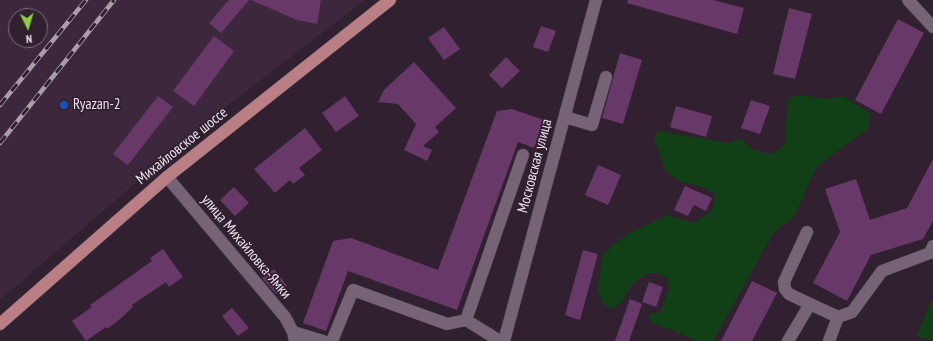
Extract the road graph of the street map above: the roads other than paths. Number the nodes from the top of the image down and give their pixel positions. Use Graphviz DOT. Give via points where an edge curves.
graph roads {
  1 [pos="390,0"];
  2 [pos="596,0"];
  3 [pos="908,0"];
  4 [pos="933,27"];
  5 [pos="606,77"];
  6 [pos="564,117"];
  7 [pos="523,155"];
  8 [pos="167,177"];
  9 [pos="807,232"];
  10 [pos="933,246"];
  11 [pos="810,304"];
  12 [pos="838,317"];
  13 [pos="466,320"];
  14 [pos="0,324"];
  15 [pos="294,337"];
  16 [pos="323,341"];
  17 [pos="332,341"];
  18 [pos="500,341"];
  19 [pos="504,341"];
  20 [pos="788,341"];
  21 [pos="829,341"];
  1 -- 8 [label="main road, Михайловское шоссе"];
  2 -- 6 [label="street, Московская улица"];
  3 -- 4 [label="street"];
  5 -- 6 [label="street" via="592,125"];
  6 -- 19 [label="street, Московская улица"];
  7 -- 13 [label="street"];
  8 -- 14 [label="main road, Михайловское шоссе"];
  8 -- 15 [label="street, улица Михайловка-Ямки" via="285,317"];
  9 -- 11 [label="street" via="784,282 789,294"];
  10 -- 12 [label="street" via="930,253 882,271 852,312"];
  11 -- 12 [label="street"];
  11 -- 20 [label="street"];
  12 -- 21 [label="street"];
  13 -- 17 [label="street" via="447,324 353,290"];
  13 -- 18 [label="street"];
  15 -- 16 [label="street"];
}
